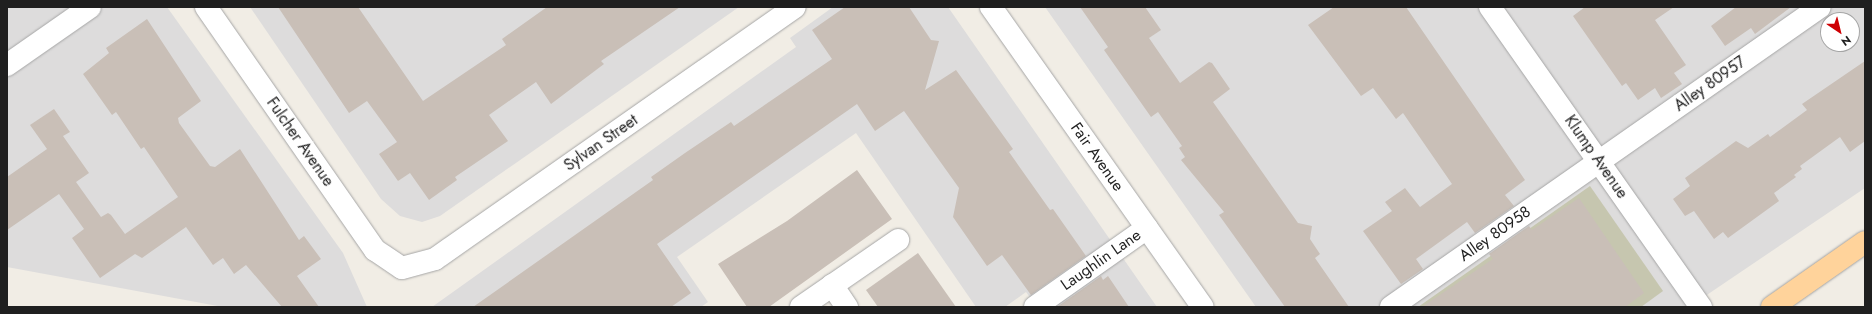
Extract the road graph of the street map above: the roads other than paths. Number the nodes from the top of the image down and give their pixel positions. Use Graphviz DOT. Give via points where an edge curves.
graph roads {
  1 [pos="90,7"];
  2 [pos="206,7"];
  3 [pos="795,7"];
  4 [pos="991,7"];
  5 [pos="1490,7"];
  6 [pos="1820,7"];
  7 [pos="7,65"];
  8 [pos="1599,161"];
  9 [pos="1147,228"];
  10 [pos="898,240"];
  11 [pos="1865,242"];
  12 [pos="402,268"];
  13 [pos="832,286"];
  14 [pos="801,307"];
  15 [pos="847,307"];
  16 [pos="1035,307"];
  17 [pos="1203,307"];
  18 [pos="1390,307"];
  19 [pos="1701,307"];
  20 [pos="1772,307"];
  1 -- 7 [label="street"];
  2 -- 12 [label="street, Fulcher Avenue" via="375,250"];
  3 -- 12 [label="street, Sylvan Street" via="435,259"];
  4 -- 9 [label="street, Fair Avenue"];
  5 -- 8 [label="street, Klump Avenue"];
  6 -- 8 [label="street, Alley 80957"];
  8 -- 18 [label="street, Alley 80958"];
  8 -- 19 [label="street, Klump Avenue"];
  9 -- 16 [label="street, Laughlin Lane"];
  9 -- 17 [label="street, Fair Avenue"];
  10 -- 13 [label="street"];
  11 -- 20 [label="main road"];
  13 -- 14 [label="street"];
  13 -- 15 [label="street"];
}
